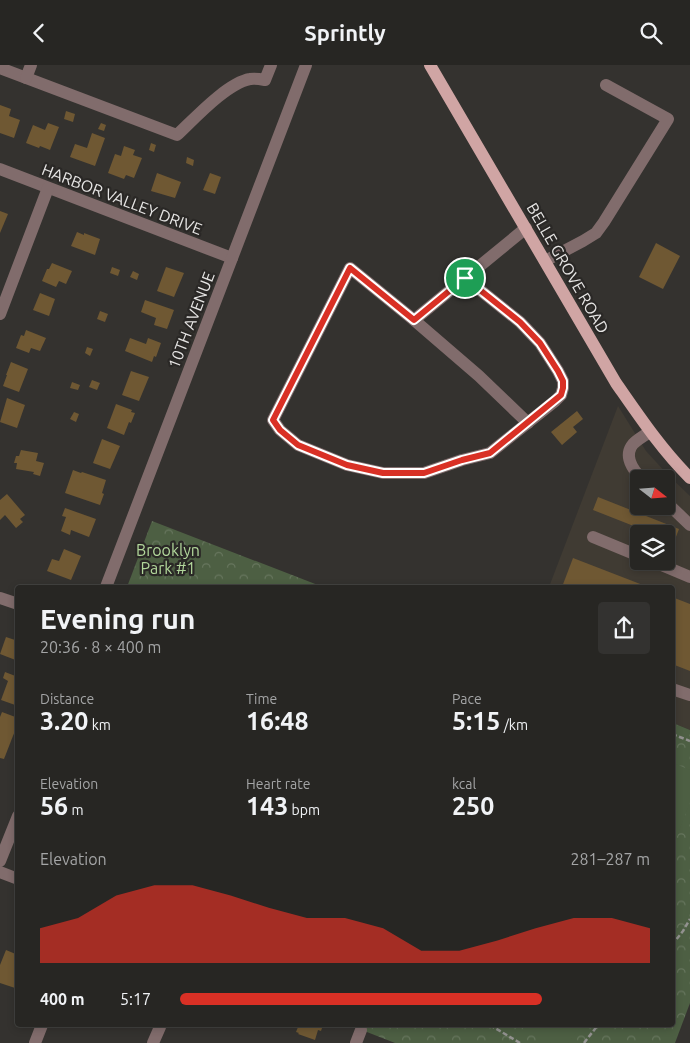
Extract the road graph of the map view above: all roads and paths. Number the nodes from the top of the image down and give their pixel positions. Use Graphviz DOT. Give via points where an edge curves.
graph roads {
  1 [pos="31,65"];
  2 [pos="271,65"];
  3 [pos="306,65"];
  4 [pos="430,65"];
  5 [pos="0,68"];
  6 [pos="26,78"];
  7 [pos="606,85"];
  8 [pos="0,169"];
  9 [pos="48,188"];
  10 [pos="526,228"];
  11 [pos="232,258"];
  12 [pos="545,261"];
  13 [pos="465,278"];
  14 [pos="0,313"];
  15 [pos="414,320"];
  16 [pos="528,423"];
  17 [pos="650,432"];
  18 [pos="634,470"];
  19 [pos="690,478"];
  20 [pos="675,511"];
  21 [pos="690,525"];
  22 [pos="593,537"];
  23 [pos="630,552"];
  24 [pos="673,570"];
  25 [pos="690,577"];
  26 [pos="107,585"];
  27 [pos="0,597"];
  28 [pos="15,603"];
  29 [pos="675,690"];
  30 [pos="690,695"];
  31 [pos="675,735"];
  32 [pos="690,741"];
  33 [pos="15,824"];
  34 [pos="0,861"];
  35 [pos="0,872"];
  36 [pos="15,878"];
  37 [pos="690,919"];
  38 [pos="675,941"];
  39 [pos="41,1027"];
  40 [pos="160,1027"];
  41 [pos="493,1027"];
  42 [pos="596,1027"];
  43 [pos="362,1030"];
  44 [pos="36,1043"];
  45 [pos="153,1043"];
  46 [pos="356,1043"];
  47 [pos="520,1043"];
  48 [pos="584,1043"];
  1 -- 6 [label="street"];
  2 -- 6 [label="street" via="265,80 236,83 177,135"];
  3 -- 11 [label="street, 10TH AVENUE"];
  4 -- 10 [label="main road, BELLE GROVE ROAD"];
  5 -- 6 [label="street"];
  7 -- 12 [label="street" via="668,119 596,233"];
  8 -- 9 [label="street, HARBOR VALLEY DRIVE"];
  9 -- 11 [label="street, HARBOR VALLEY DRIVE"];
  9 -- 14 [label="street"];
  10 -- 12 [label="main road, BELLE GROVE ROAD"];
  10 -- 13 [label="street"];
  11 -- 26 [label="street, 10TH AVENUE"];
  12 -- 17 [label="main road, BELLE GROVE ROAD" via="616,383"];
  13 -- 15 [label="street"];
  13 -- 16 [label="street" via="520,322 540,343 563,381 561,395"];
  15 -- 16 [label="street"];
  15 -- 16 [label="street" via="350,268 273,420 280,430 298,445 347,465 383,473 424,473 490,453"];
  17 -- 18 [label="street" via="633,444 629,453"];
  17 -- 19 [label="main road, BELLE GROVE ROAD"];
  20 -- 21 [label="street"];
  22 -- 23 [label="street"];
  24 -- 25 [label="street"];
  27 -- 28 [label="street"];
  29 -- 30 [label="street"];
  31 -- 32 [label="path"];
  33 -- 34 [label="street"];
  35 -- 36 [label="street"];
  37 -- 38 [label="path"];
  39 -- 44 [label="street"];
  40 -- 45 [label="street"];
  41 -- 47 [label="path"];
  42 -- 48 [label="path"];
  43 -- 46 [label="street"];
}
